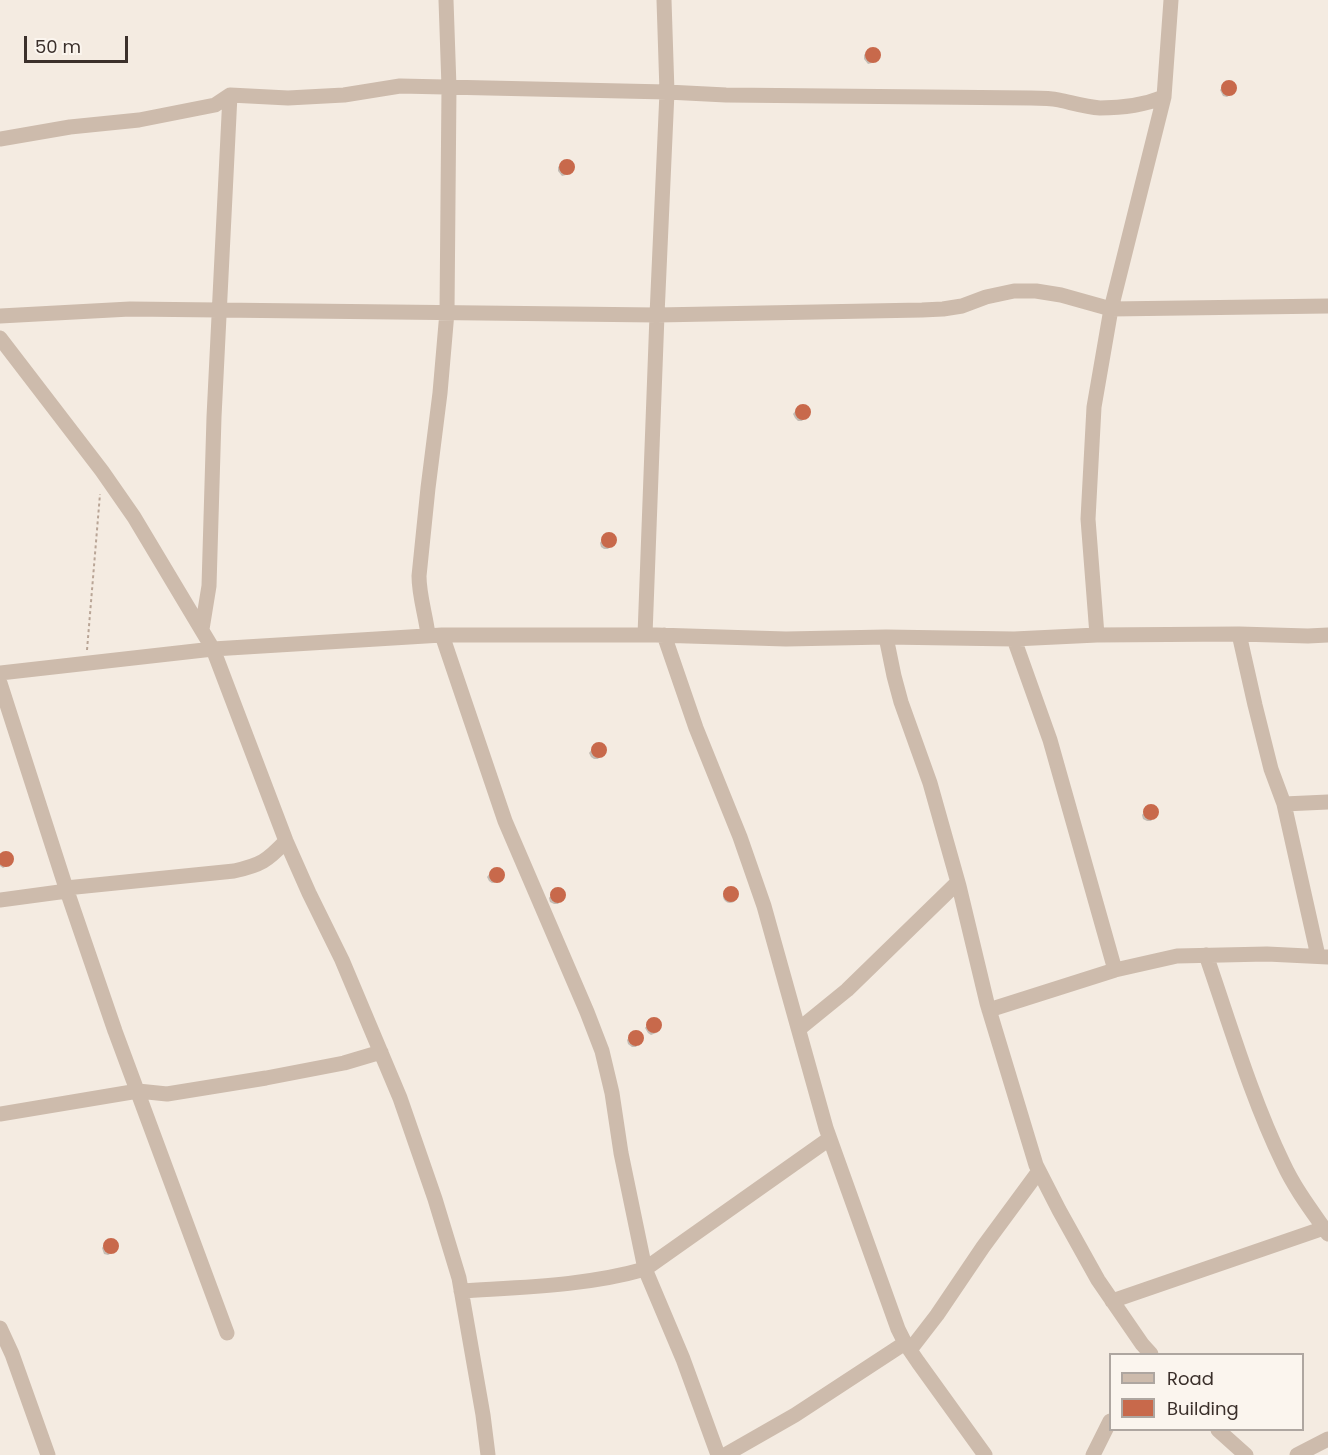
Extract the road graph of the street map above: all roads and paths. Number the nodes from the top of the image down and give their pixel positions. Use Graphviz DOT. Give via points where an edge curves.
graph roads {
  1 [pos="446,0"];
  2 [pos="664,0"];
  3 [pos="1171,0"];
  4 [pos="449,87"];
  5 [pos="667,92"];
  6 [pos="230,95"];
  7 [pos="1164,97"];
  8 [pos="0,139"];
  9 [pos="1328,306"];
  10 [pos="1111,309"];
  11 [pos="219,310"];
  12 [pos="447,312"];
  13 [pos="657,315"];
  14 [pos="0,316"];
  15 [pos="0,338"];
  16 [pos="102,471"];
  17 [pos="202,629"];
  18 [pos="1239,634"];
  19 [pos="435,635"];
  20 [pos="645,635"];
  21 [pos="663,635"];
  22 [pos="1097,635"];
  23 [pos="1328,635"];
  24 [pos="886,637"];
  25 [pos="1014,639"];
  26 [pos="213,649"];
  27 [pos="86,663"];
  28 [pos="0,673"];
  29 [pos="0,683"];
  30 [pos="1328,802"];
  31 [pos="1284,804"];
  32 [pos="286,841"];
  33 [pos="958,882"];
  34 [pos="67,890"];
  35 [pos="0,900"];
  36 [pos="1206,955"];
  37 [pos="1323,956"];
  38 [pos="1115,970"];
  39 [pos="989,1010"];
  40 [pos="799,1029"];
  41 [pos="381,1052"];
  42 [pos="138,1091"];
  43 [pos="0,1114"];
  44 [pos="829,1138"];
  45 [pos="1039,1172"];
  46 [pos="1326,1231"];
  47 [pos="645,1269"];
  48 [pos="461,1291"];
  49 [pos="1112,1301"];
  50 [pos="0,1328"];
  51 [pos="227,1333"];
  52 [pos="908,1347"];
  53 [pos="1147,1353"];
  54 [pos="1109,1423"];
  55 [pos="1219,1431"];
  56 [pos="1328,1439"];
  57 [pos="48,1455"];
  58 [pos="488,1455"];
  59 [pos="718,1455"];
  60 [pos="725,1455"];
  61 [pos="985,1455"];
  62 [pos="1093,1455"];
  63 [pos="1246,1455"];
  64 [pos="1298,1455"];
  1 -- 4 [label="street"];
  2 -- 5 [label="street"];
  3 -- 7 [label="street"];
  4 -- 5 [label="street"];
  4 -- 6 [label="street" via="400,86 288,98"];
  4 -- 12 [label="street"];
  5 -- 7 [label="street" via="1031,98 1100,108 1136,105"];
  5 -- 13 [label="street"];
  6 -- 8 [label="street" via="215,105 139,120"];
  6 -- 11 [label="street"];
  7 -- 10 [label="street"];
  9 -- 10 [label="street"];
  10 -- 13 [label="street" via="1061,295 1014,291 943,309"];
  10 -- 22 [label="street" via="1094,407 1088,519"];
  11 -- 12 [label="street"];
  11 -- 14 [label="street" via="130,309"];
  11 -- 17 [label="street" via="209,586"];
  12 -- 13 [label="street"];
  12 -- 19 [label="street" via="419,576"];
  13 -- 20 [label="street"];
  15 -- 16 [label="street"];
  16 -- 17 [label="street"];
  16 -- 27 [label="path"];
  17 -- 26 [label="street"];
  18 -- 22 [label="street"];
  18 -- 23 [label="street"];
  18 -- 31 [label="street" via="1270,769"];
  19 -- 20 [label="street"];
  19 -- 26 [label="street"];
  19 -- 47 [label="street" via="505,821 602,1051"];
  20 -- 21 [label="street"];
  21 -- 24 [label="street"];
  21 -- 40 [label="street" via="764,906"];
  22 -- 25 [label="street"];
  24 -- 25 [label="street"];
  24 -- 33 [label="street" via="901,702 930,783"];
  25 -- 38 [label="street" via="1050,740"];
  26 -- 27 [label="street"];
  26 -- 32 [label="street"];
  27 -- 28 [label="street"];
  29 -- 34 [label="street"];
  30 -- 31 [label="street"];
  31 -- 37 [label="street"];
  32 -- 34 [label="street" via="254,867"];
  32 -- 41 [label="street"];
  33 -- 39 [label="street"];
  33 -- 40 [label="street" via="848,990"];
  34 -- 35 [label="street"];
  34 -- 42 [label="street"];
  36 -- 37 [label="street"];
  36 -- 38 [label="street" via="1177,956"];
  36 -- 46 [label="street" via="1272,1139 1294,1184"];
  38 -- 39 [label="street"];
  39 -- 45 [label="street"];
  40 -- 44 [label="street"];
  41 -- 42 [label="street" via="255,1080 167,1094"];
  41 -- 48 [label="street" via="435,1199"];
  42 -- 43 [label="street"];
  42 -- 51 [label="street"];
  44 -- 47 [label="street"];
  44 -- 52 [label="street"];
  45 -- 49 [label="street"];
  45 -- 52 [label="street" via="937,1315"];
  46 -- 49 [label="street"];
  47 -- 48 [label="street" via="559,1284"];
  47 -- 59 [label="street"];
  48 -- 58 [label="street"];
  49 -- 53 [label="street"];
  50 -- 57 [label="street"];
  52 -- 60 [label="street"];
  52 -- 61 [label="street"];
  54 -- 62 [label="street"];
  55 -- 63 [label="street"];
  56 -- 64 [label="street"];
}
